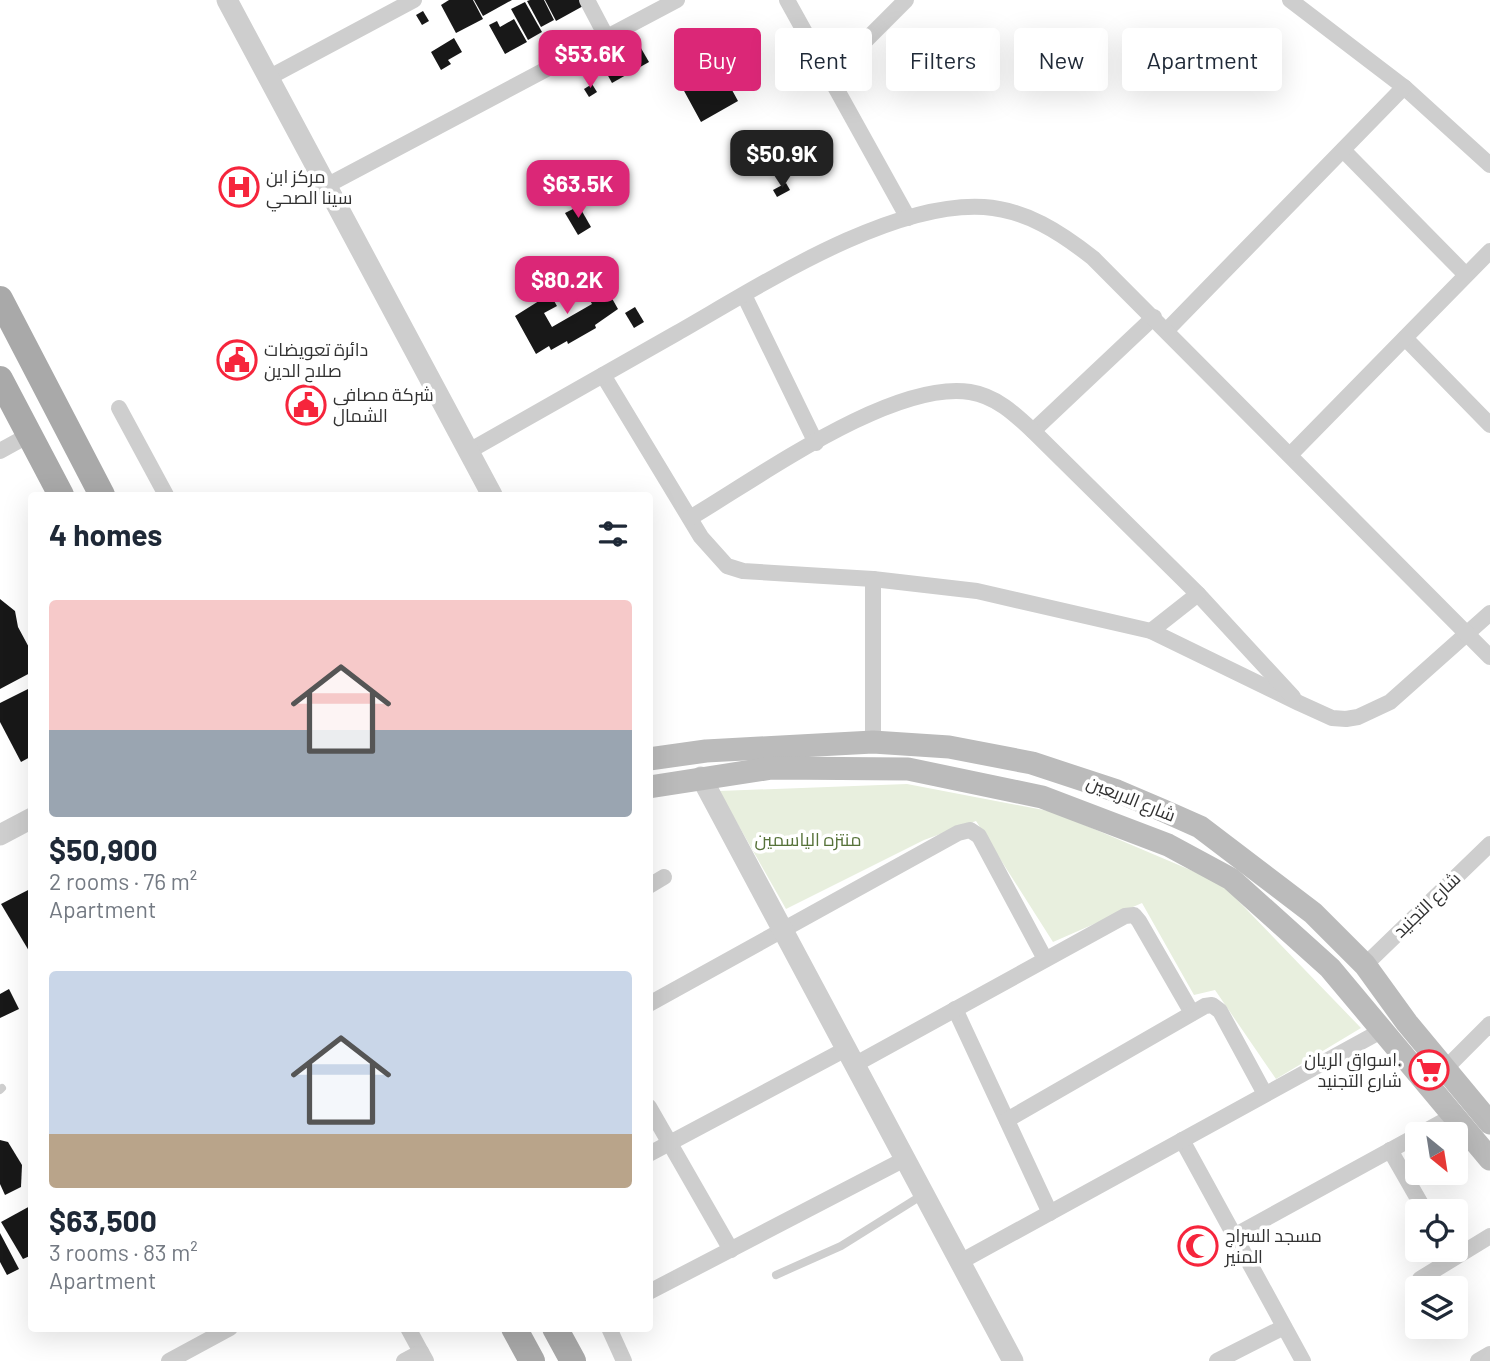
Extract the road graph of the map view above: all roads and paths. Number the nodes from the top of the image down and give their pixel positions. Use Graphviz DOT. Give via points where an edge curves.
graph roads {
  1 [pos="227,0"];
  2 [pos="414,0"];
  3 [pos="587,0"];
  4 [pos="677,0"];
  5 [pos="787,0"];
  6 [pos="906,0"];
  7 [pos="1291,0"];
  8 [pos="803,28"];
  9 [pos="872,34"];
  10 [pos="607,38"];
  11 [pos="268,78"];
  12 [pos="1404,87"];
  13 [pos="838,91"];
  14 [pos="1343,150"];
  15 [pos="1490,164"];
  16 [pos="326,186"];
  17 [pos="908,218"];
  18 [pos="1490,251"];
  19 [pos="1466,275"];
  20 [pos="744,295"];
  21 [pos="0,299"];
  22 [pos="1154,317"];
  23 [pos="1167,330"];
  24 [pos="1405,338"];
  25 [pos="603,375"];
  26 [pos="0,379"];
  27 [pos="119,408"];
  28 [pos="1490,425"];
  29 [pos="1033,431"];
  30 [pos="29,435"];
  31 [pos="816,443"];
  32 [pos="0,451"];
  33 [pos="469,451"];
  34 [pos="1290,455"];
  35 [pos="59,492"];
  36 [pos="100,492"];
  37 [pos="164,492"];
  38 [pos="490,492"];
  39 [pos="690,518"];
  40 [pos="873,579"];
  41 [pos="1198,594"];
  42 [pos="1490,612"];
  43 [pos="1152,631"];
  44 [pos="1468,635"];
  45 [pos="1490,657"];
  46 [pos="1300,704"];
  47 [pos="873,742"];
  48 [pos="653,759"];
  49 [pos="701,777"];
  50 [pos="653,786"];
  51 [pos="28,820"];
  52 [pos="0,835"];
  53 [pos="1490,844"];
  54 [pos="664,877"];
  55 [pos="653,884"];
  56 [pos="1312,913"];
  57 [pos="782,930"];
  58 [pos="1291,933"];
  59 [pos="1045,959"];
  60 [pos="1365,965"];
  61 [pos="653,1002"];
  62 [pos="955,1009"];
  63 [pos="1192,1013"];
  64 [pos="1490,1024"];
  65 [pos="1381,1031"];
  66 [pos="850,1057"];
  67 [pos="1445,1069"];
  68 [pos="1265,1094"];
  69 [pos="653,1115"];
  70 [pos="1453,1115"];
  71 [pos="1007,1120"];
  72 [pos="1441,1122"];
  73 [pos="1490,1123"];
  74 [pos="1182,1140"];
  75 [pos="1405,1142"];
  76 [pos="668,1143"];
  77 [pos="1390,1150"];
  78 [pos="653,1152"];
  79 [pos="905,1159"];
  80 [pos="1490,1159"];
  81 [pos="924,1195"];
  82 [pos="1418,1199"];
  83 [pos="1050,1213"];
  84 [pos="1234,1236"];
  85 [pos="1490,1236"];
  86 [pos="1468,1245"];
  87 [pos="731,1250"];
  88 [pos="960,1262"];
  89 [pos="1440,1262"];
  90 [pos="776,1275"];
  91 [pos="1423,1276"];
  92 [pos="653,1290"];
  93 [pos="1284,1327"];
  94 [pos="223,1332"];
  95 [pos="410,1332"];
  96 [pos="516,1332"];
  97 [pos="557,1332"];
  98 [pos="611,1332"];
  99 [pos="1490,1354"];
  100 [pos="424,1356"];
  101 [pos="169,1361"];
  102 [pos="404,1361"];
  103 [pos="532,1361"];
  104 [pos="573,1361"];
  105 [pos="624,1361"];
  106 [pos="1013,1361"];
  107 [pos="1217,1361"];
  108 [pos="1303,1361"];
  109 [pos="1478,1361"];
  1 -- 11 [label="street"];
  2 -- 11 [label="street"];
  3 -- 10 [label="street"];
  4 -- 10 [label="street"];
  5 -- 8 [label="street"];
  6 -- 9 [label="street"];
  7 -- 12 [label="street"];
  10 -- 16 [label="street"];
  11 -- 16 [label="street"];
  12 -- 14 [label="street"];
  12 -- 15 [label="street"];
  13 -- 17 [label="street"];
  14 -- 19 [label="street"];
  14 -- 23 [label="street"];
  16 -- 33 [label="street"];
  17 -- 20 [label="street" via="839,245"];
  17 -- 22 [label="street" via="982,207 1030,218 1093,258"];
  18 -- 19 [label="street"];
  19 -- 24 [label="street"];
  20 -- 25 [label="street"];
  20 -- 31 [label="street"];
  21 -- 36 [label="main road"];
  22 -- 23 [label="street"];
  22 -- 29 [label="street"];
  23 -- 34 [label="street"];
  24 -- 28 [label="street"];
  24 -- 34 [label="street"];
  25 -- 33 [label="street"];
  25 -- 39 [label="street"];
  26 -- 30 [label="main road"];
  27 -- 37 [label="street"];
  29 -- 31 [label="street" via="1016,414 984,395 937,391 895,403"];
  29 -- 41 [label="street"];
  30 -- 32 [label="street"];
  30 -- 35 [label="main road"];
  31 -- 39 [label="street"];
  33 -- 38 [label="street"];
  34 -- 44 [label="street"];
  39 -- 40 [label="street" via="714,555 727,566 757,573"];
  40 -- 43 [label="street" via="977,591"];
  40 -- 47 [label="street"];
  41 -- 43 [label="street"];
  41 -- 46 [label="street"];
  42 -- 44 [label="street"];
  43 -- 46 [label="street"];
  44 -- 45 [label="street"];
  44 -- 46 [label="street" via="1410,687 1376,710 1332,718"];
  47 -- 48 [label="main road, شارع الاربعين" via="706,751"];
  47 -- 56 [label="main road, شارع الاربعين" via="949,747 1032,763 1117,791 1200,827"];
  49 -- 50 [label="main road"];
  49 -- 57 [label="street"];
  49 -- 58 [label="main road" via="772,768 908,769 1042,797 1205,862"];
  51 -- 52 [label="street"];
  53 -- 60 [label="street, شارع التجنيد"];
  54 -- 55 [label="street"];
  56 -- 58 [label="main road"];
  56 -- 60 [label="main road, شارع الاربعين"];
  57 -- 59 [label="street" via="970,830 979,836"];
  57 -- 61 [label="street"];
  57 -- 66 [label="street"];
  58 -- 65 [label="main road" via="1329,968"];
  59 -- 62 [label="street"];
  59 -- 63 [label="street" via="1134,915"];
  60 -- 67 [label="main road, شارع الاربعين"];
  62 -- 66 [label="street"];
  62 -- 71 [label="street"];
  63 -- 68 [label="street" via="1212,1005 1220,1011"];
  63 -- 71 [label="street"];
  64 -- 67 [label="street"];
  65 -- 68 [label="street"];
  65 -- 70 [label="main road"];
  66 -- 76 [label="street"];
  66 -- 79 [label="street"];
  67 -- 73 [label="main road, شارع الاربعين"];
  68 -- 74 [label="street"];
  69 -- 76 [label="street"];
  70 -- 72 [label="street"];
  70 -- 80 [label="main road"];
  71 -- 83 [label="street"];
  74 -- 83 [label="street"];
  74 -- 84 [label="street"];
  75 -- 77 [label="street"];
  76 -- 78 [label="street"];
  76 -- 87 [label="street"];
  77 -- 82 [label="street"];
  77 -- 84 [label="street"];
  79 -- 81 [label="street"];
  79 -- 87 [label="street"];
  81 -- 88 [label="street"];
  81 -- 90 [label="lane" via="841,1246"];
  83 -- 88 [label="street"];
  84 -- 93 [label="street"];
  85 -- 86 [label="street"];
  87 -- 92 [label="street"];
  88 -- 106 [label="street"];
  89 -- 91 [label="street"];
  93 -- 107 [label="street"];
  93 -- 108 [label="street"];
  94 -- 101 [label="street"];
  95 -- 100 [label="street"];
  96 -- 103 [label="main road"];
  97 -- 104 [label="main road"];
  98 -- 105 [label="street"];
  99 -- 109 [label="street"];
  100 -- 102 [label="street"];
}
